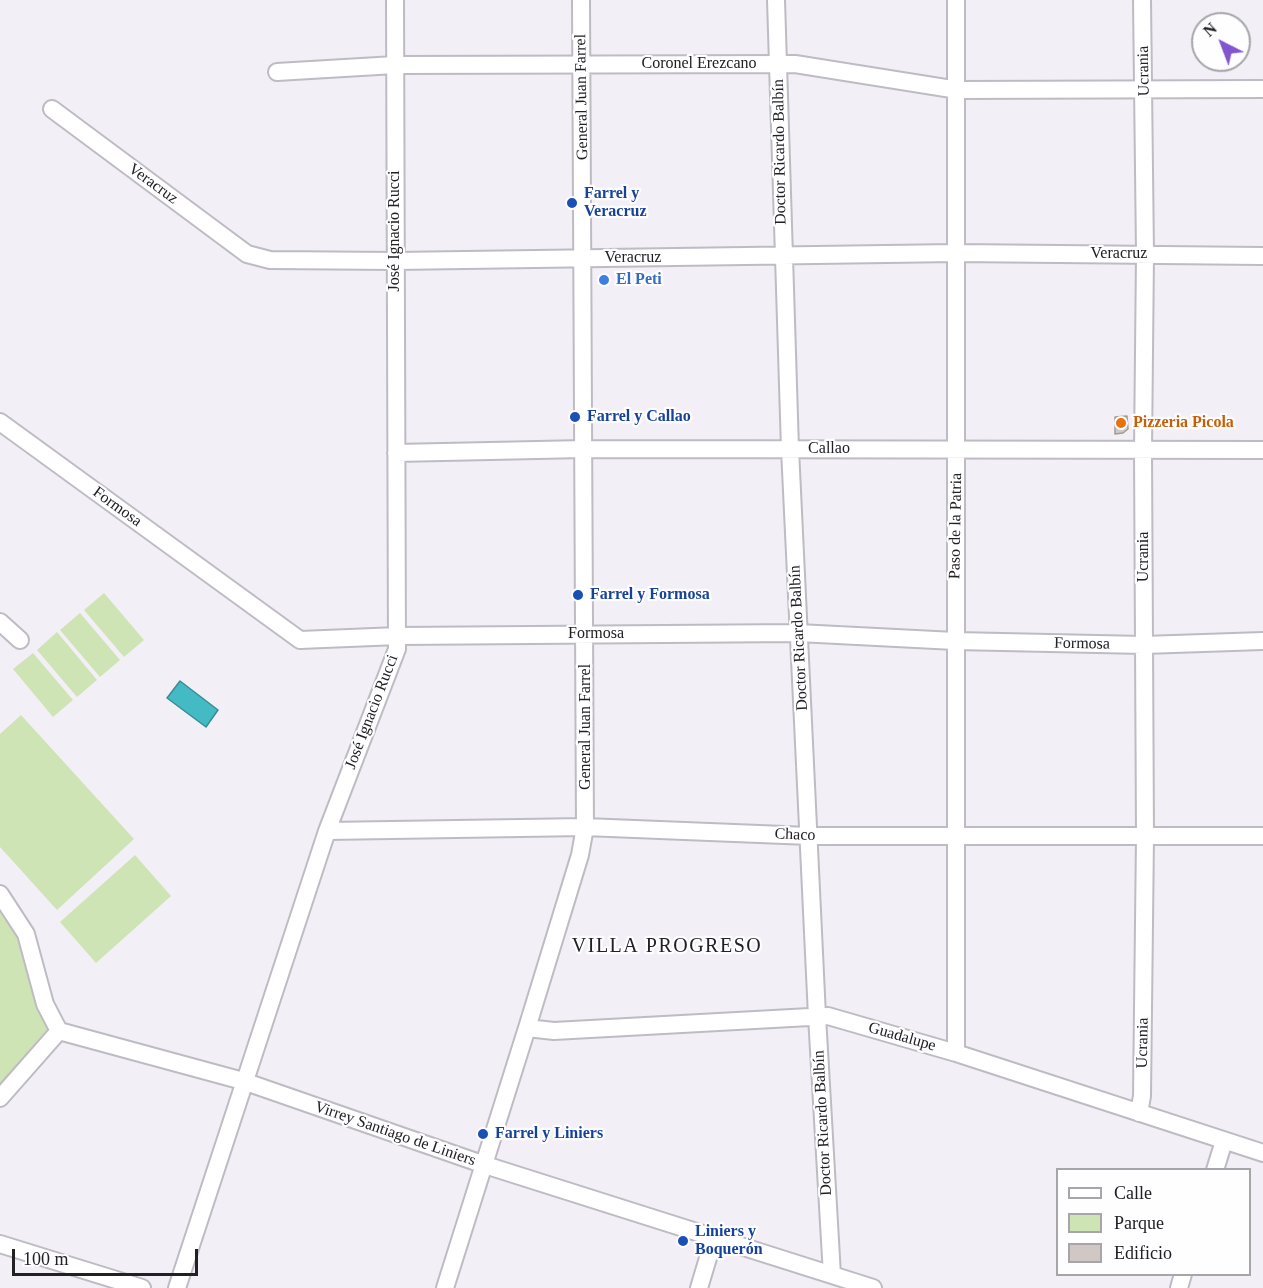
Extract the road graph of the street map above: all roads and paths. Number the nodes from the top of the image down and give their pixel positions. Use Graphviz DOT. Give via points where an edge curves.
graph roads {
  1 [pos="395,0"];
  2 [pos="581,0"];
  3 [pos="776,0"];
  4 [pos="956,0"];
  5 [pos="1142,0"];
  6 [pos="778,63"];
  7 [pos="581,64"];
  8 [pos="395,65"];
  9 [pos="278,72"];
  10 [pos="1144,87"];
  11 [pos="1263,89"];
  12 [pos="958,90"];
  13 [pos="52,110"];
  14 [pos="956,253"];
  15 [pos="1145,254"];
  16 [pos="1263,256"];
  17 [pos="782,257"];
  18 [pos="583,258"];
  19 [pos="395,261"];
  20 [pos="0,422"];
  21 [pos="957,448"];
  22 [pos="584,449"];
  23 [pos="790,449"];
  24 [pos="1143,450"];
  25 [pos="1263,450"];
  26 [pos="396,453"];
  27 [pos="0,622"];
  28 [pos="798,633"];
  29 [pos="585,634"];
  30 [pos="398,636"];
  31 [pos="20,640"];
  32 [pos="955,641"];
  33 [pos="1263,641"];
  34 [pos="1144,645"];
  35 [pos="585,827"];
  36 [pos="327,831"];
  37 [pos="956,835"];
  38 [pos="809,836"];
  39 [pos="1145,836"];
  40 [pos="1263,836"];
  41 [pos="2,899"];
  42 [pos="817,1016"];
  43 [pos="527,1028"];
  44 [pos="59,1031"];
  45 [pos="956,1053"];
  46 [pos="243,1081"];
  47 [pos="0,1098"];
  48 [pos="1139,1113"];
  49 [pos="1224,1141"];
  50 [pos="1263,1153"];
  51 [pos="484,1166"];
  52 [pos="1216,1168"];
  53 [pos="714,1238"];
  54 [pos="0,1244"];
  55 [pos="832,1275"];
  56 [pos="142,1288"];
  57 [pos="177,1288"];
  58 [pos="445,1288"];
  59 [pos="699,1288"];
  60 [pos="873,1288"];
  1 -- 8 [label="street, José Ignacio Rucci"];
  2 -- 7 [label="street, General Juan Farrel"];
  3 -- 6 [label="street, Doctor Ricardo Balbín"];
  4 -- 12 [label="street, Paso de la Patria"];
  5 -- 10 [label="street, Ucrania"];
  6 -- 7 [label="street, Coronel Erezcano"];
  6 -- 12 [label="street, Coronel Erezcano"];
  6 -- 17 [label="street, Doctor Ricardo Balbín"];
  7 -- 8 [label="street, Coronel Erezcano"];
  7 -- 18 [label="street, General Juan Farrel"];
  8 -- 9 [label="street, Coronel Erezcano"];
  8 -- 19 [label="street, José Ignacio Rucci"];
  10 -- 11 [label="street, Coronel Erezcano"];
  10 -- 12 [label="street, Coronel Erezcano"];
  10 -- 15 [label="street, Ucrania"];
  12 -- 14 [label="street, Paso de la Patria"];
  13 -- 19 [label="street, Veracruz" via="247,254 270,260"];
  14 -- 15 [label="street, Veracruz"];
  14 -- 17 [label="street, Veracruz"];
  14 -- 21 [label="street, Paso de la Patria"];
  15 -- 16 [label="street, Veracruz"];
  15 -- 24 [label="street, Ucrania"];
  17 -- 18 [label="street, Veracruz"];
  17 -- 23 [label="street, Doctor Ricardo Balbín"];
  18 -- 19 [label="street, Veracruz"];
  18 -- 22 [label="street, General Juan Farrel"];
  19 -- 26 [label="street, José Ignacio Rucci"];
  20 -- 30 [label="street, Formosa" via="296,638"];
  21 -- 23 [label="street, Callao"];
  21 -- 24 [label="street, Callao"];
  21 -- 32 [label="street, Paso de la Patria"];
  22 -- 23 [label="street, Callao"];
  22 -- 26 [label="street, Callao"];
  22 -- 29 [label="street, General Juan Farrel"];
  23 -- 28 [label="street, Doctor Ricardo Balbín"];
  24 -- 25 [label="street, Callao"];
  24 -- 34 [label="street, Ucrania"];
  26 -- 30 [label="street, José Ignacio Rucci"];
  27 -- 31 [label="street"];
  28 -- 29 [label="street, Formosa"];
  28 -- 32 [label="street, Formosa"];
  28 -- 38 [label="street, Doctor Ricardo Balbín"];
  29 -- 30 [label="street, Formosa"];
  29 -- 35 [label="street, General Juan Farrel"];
  30 -- 36 [label="street, José Ignacio Rucci" via="393,661"];
  32 -- 34 [label="street, Formosa"];
  32 -- 37 [label="street, Paso de la Patria"];
  33 -- 34 [label="street, Formosa"];
  34 -- 39 [label="street, Ucrania"];
  35 -- 36 [label="street, Chaco"];
  35 -- 38 [label="street, Chaco"];
  35 -- 43 [label="street, General Juan Farrel"];
  36 -- 46 [label="street, José Ignacio Rucci"];
  37 -- 38 [label="street, Chaco"];
  37 -- 39 [label="street, Chaco"];
  37 -- 45 [label="street, Paso de la Patria"];
  38 -- 42 [label="street, Doctor Ricardo Balbín"];
  39 -- 40 [label="street, Chaco"];
  39 -- 48 [label="street, Ucrania"];
  41 -- 44 [label="street" via="26,934 45,1004"];
  42 -- 43 [label="street, Guadalupe" via="554,1031"];
  42 -- 45 [label="street, Guadalupe"];
  42 -- 55 [label="street, Doctor Ricardo Balbín"];
  43 -- 51 [label="street, General Juan Farrel"];
  44 -- 46 [label="street, Virrey Santiago de Liniers"];
  44 -- 47 [label="street"];
  45 -- 48 [label="street, Guadalupe"];
  46 -- 51 [label="street, Virrey Santiago de Liniers"];
  46 -- 57 [label="street, José Ignacio Rucci"];
  48 -- 49 [label="street, Guadalupe"];
  49 -- 50 [label="street, Guadalupe"];
  49 -- 52 [label="street"];
  51 -- 53 [label="street, Virrey Santiago de Liniers"];
  51 -- 58 [label="street, General Juan Farrel"];
  53 -- 55 [label="street, Virrey Santiago de Liniers"];
  53 -- 59 [label="street"];
  54 -- 56 [label="street"];
  55 -- 60 [label="street, Virrey Santiago de Liniers"];
}
